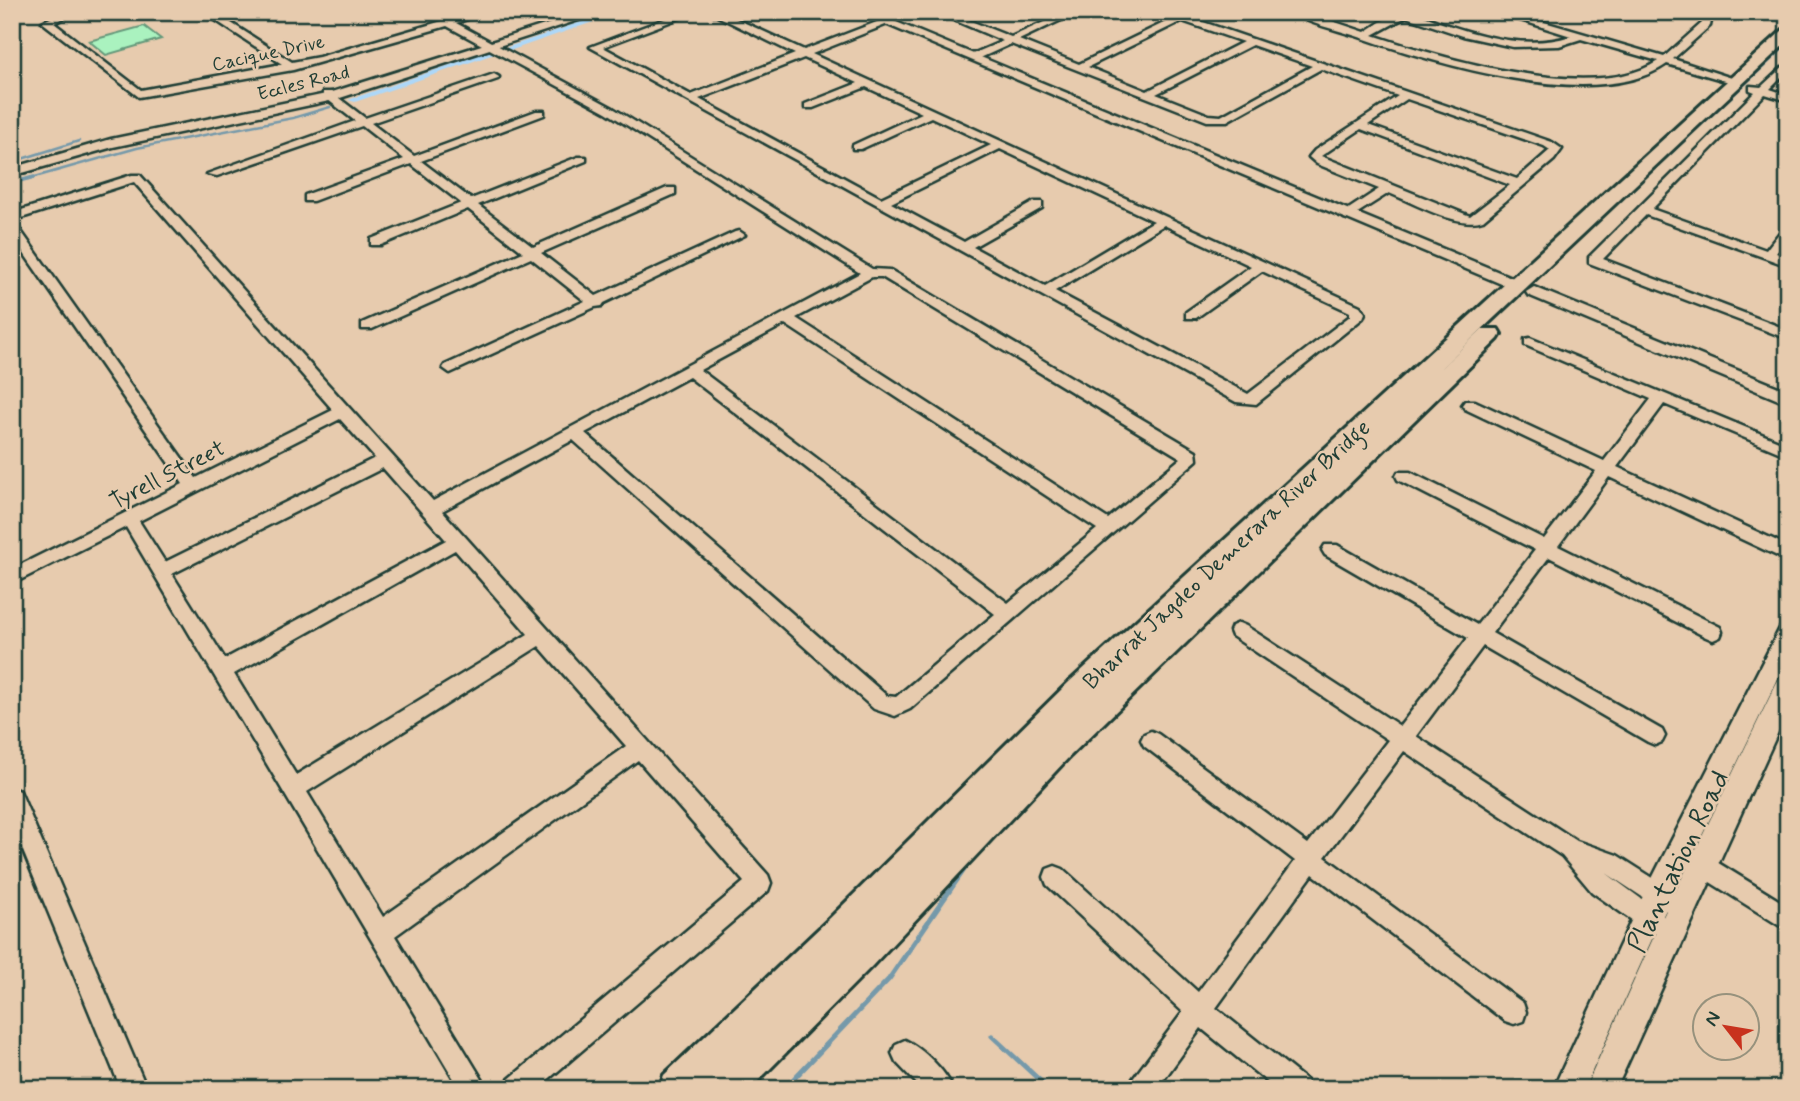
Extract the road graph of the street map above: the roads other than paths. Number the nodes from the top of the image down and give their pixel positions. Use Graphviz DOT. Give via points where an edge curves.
graph roads {
  1 [pos="72,12"];
  2 [pos="207,12"];
  3 [pos="484,12"];
  4 [pos="586,12"];
  5 [pos="598,12"];
  6 [pos="692,12"];
  7 [pos="713,12"];
  8 [pos="862,12"];
  9 [pos="1074,12"];
  10 [pos="1164,12"];
  11 [pos="1295,12"];
  12 [pos="1499,12"];
  13 [pos="1708,12"];
  14 [pos="943,13"];
  15 [pos="1403,13"];
  16 [pos="1182,18"];
  17 [pos="886,22"];
  18 [pos="448,23"];
  19 [pos="1788,33"];
  20 [pos="1367,35"];
  21 [pos="1581,36"];
  22 [pos="1010,41"];
  23 [pos="1251,42"];
  24 [pos="492,45"];
  25 [pos="804,54"];
  26 [pos="1788,55"];
  27 [pos="974,57"];
  28 [pos="1663,61"];
  29 [pos="1788,65"];
  30 [pos="1320,66"];
  31 [pos="293,67"];
  32 [pos="1078,68"];
  33 [pos="494,77"];
  34 [pos="866,83"];
  35 [pos="1750,86"];
  36 [pos="329,95"];
  37 [pos="1147,95"];
  38 [pos="1406,95"];
  39 [pos="1788,98"];
  40 [pos="690,99"];
  41 [pos="809,106"];
  42 [pos="540,113"];
  43 [pos="930,113"];
  44 [pos="359,121"];
  45 [pos="1359,125"];
  46 [pos="999,145"];
  47 [pos="857,147"];
  48 [pos="582,159"];
  49 [pos="411,160"];
  50 [pos="12,166"];
  51 [pos="12,172"];
  52 [pos="213,174"];
  53 [pos="1519,184"];
  54 [pos="1388,189"];
  55 [pos="671,191"];
  56 [pos="309,198"];
  57 [pos="882,202"];
  58 [pos="468,204"];
  59 [pos="1038,205"];
  60 [pos="1643,210"];
  61 [pos="1348,215"];
  62 [pos="12,217"];
  63 [pos="1163,221"];
  64 [pos="12,227"];
  65 [pos="1788,230"];
  66 [pos="739,235"];
  67 [pos="376,242"];
  68 [pos="964,247"];
  69 [pos="530,252"];
  70 [pos="1769,255"];
  71 [pos="1788,262"];
  72 [pos="1260,266"];
  73 [pos="869,273"];
  74 [pos="1046,291"];
  75 [pos="1536,293"];
  76 [pos="597,303"];
  77 [pos="1191,315"];
  78 [pos="786,318"];
  79 [pos="367,326"];
  80 [pos="1788,335"];
  81 [pos="1530,342"];
  82 [pos="450,368"];
  83 [pos="690,370"];
  84 [pos="1661,397"];
  85 [pos="1788,398"];
  86 [pos="1470,405"];
  87 [pos="342,411"];
  88 [pos="574,432"];
  89 [pos="1788,451"];
  90 [pos="385,460"];
  91 [pos="1606,469"];
  92 [pos="1404,476"];
  93 [pos="193,486"];
  94 [pos="430,510"];
  95 [pos="129,518"];
  96 [pos="1109,528"];
  97 [pos="457,541"];
  98 [pos="1547,547"];
  99 [pos="1331,550"];
  100 [pos="1788,554"];
  101 [pos="14,572"];
  102 [pos="161,572"];
  103 [pos="1007,614"];
  104 [pos="1239,631"];
  105 [pos="1713,632"];
  106 [pos="1788,634"];
  107 [pos="541,635"];
  108 [pos="1479,636"];
  109 [pos="221,671"];
  110 [pos="1788,684"];
  111 [pos="1654,736"];
  112 [pos="1403,737"];
  113 [pos="1151,740"];
  114 [pos="640,747"];
  115 [pos="293,789"];
  116 [pos="12,798"];
  117 [pos="1693,858"];
  118 [pos="1309,861"];
  119 [pos="1055,877"];
  120 [pos="1664,914"];
  121 [pos="1788,920"];
  122 [pos="380,933"];
  123 [pos="1199,1010"];
  124 [pos="1514,1012"];
  125 [pos="905,1053"];
  126 [pos="134,1089"];
  127 [pos="475,1089"];
  128 [pos="517,1089"];
  129 [pos="678,1089"];
  130 [pos="723,1089"];
  131 [pos="940,1089"];
  132 [pos="1141,1089"];
  133 [pos="1297,1089"];
  134 [pos="1568,1089"];
  135 [pos="1600,1089"];
  1 -- 31 [label="street, Cacique Drive" via="47,22 139,94"];
  2 -- 31 [label="street"];
  3 -- 18 [label="street, Cacique Drive"];
  4 -- 24 [label="street, Eccles Road"];
  5 -- 24 [label="street, Eccles Road"];
  6 -- 40 [label="street" via="595,47"];
  7 -- 25 [label="street"];
  8 -- 17 [label="street"];
  9 -- 22 [label="street"];
  10 -- 16 [label="street"];
  11 -- 20 [label="street"];
  12 -- 21 [label="street"];
  13 -- 28 [label="street" via="1707,24"];
  14 -- 22 [label="street"];
  15 -- 20 [label="street"];
  15 -- 21 [label="street" via="1506,43 1552,44"];
  16 -- 23 [label="street"];
  16 -- 32 [label="street"];
  17 -- 25 [label="street"];
  17 -- 27 [label="street"];
  18 -- 24 [label="street"];
  18 -- 31 [label="street, Cacique Drive"];
  19 -- 35 [label="main road, Bharrat Jagdeo Demerara River Bridge"];
  20 -- 28 [label="street" via="1469,68 1538,80 1625,78 1650,71"];
  21 -- 28 [label="street"];
  22 -- 27 [label="street"];
  22 -- 32 [label="street"];
  23 -- 30 [label="street"];
  23 -- 37 [label="street"];
  24 -- 36 [label="street, Eccles Road"];
  24 -- 73 [label="street" via="728,183"];
  25 -- 34 [label="street"];
  25 -- 40 [label="street"];
  26 -- 35 [label="main road, Bharrat Jagdeo Demerara River Bridge"];
  27 -- 61 [label="street"];
  28 -- 35 [label="street"];
  29 -- 35 [label="street"];
  30 -- 37 [label="street" via="1223,119 1207,118"];
  30 -- 38 [label="street"];
  32 -- 37 [label="street"];
  33 -- 44 [label="street"];
  34 -- 41 [label="street"];
  34 -- 43 [label="street"];
  35 -- 39 [label="street"];
  35 -- 60 [label="street"];
  35 -- 75 [label="main road, Bharrat Jagdeo Demerara River Bridge"];
  36 -- 44 [label="street"];
  36 -- 50 [label="street, Eccles Road" via="101,140"];
  36 -- 51 [label="street, Eccles Road" via="111,143"];
  38 -- 45 [label="street"];
  38 -- 53 [label="street" via="1556,149"];
  40 -- 57 [label="street"];
  42 -- 49 [label="street"];
  43 -- 46 [label="street"];
  43 -- 47 [label="street"];
  44 -- 49 [label="street"];
  44 -- 52 [label="street"];
  45 -- 53 [label="street"];
  45 -- 54 [label="street" via="1315,157"];
  46 -- 57 [label="street"];
  46 -- 63 [label="street"];
  48 -- 58 [label="street"];
  49 -- 56 [label="street"];
  49 -- 58 [label="street"];
  53 -- 54 [label="street" via="1471,219"];
  54 -- 61 [label="street"];
  55 -- 69 [label="street"];
  57 -- 68 [label="street"];
  58 -- 67 [label="street"];
  58 -- 69 [label="street"];
  59 -- 68 [label="street"];
  60 -- 70 [label="street"];
  60 -- 80 [label="street" via="1594,260"];
  61 -- 75 [label="street"];
  62 -- 87 [label="street" via="135,177"];
  63 -- 72 [label="street"];
  63 -- 74 [label="street"];
  64 -- 93 [label="street"];
  65 -- 70 [label="street"];
  66 -- 76 [label="street"];
  68 -- 74 [label="street"];
  69 -- 76 [label="street"];
  69 -- 79 [label="street"];
  70 -- 71 [label="street"];
  72 -- 74 [label="street" via="1358,313 1251,400"];
  72 -- 77 [label="street"];
  73 -- 78 [label="street"];
  73 -- 96 [label="street" via="885,273 1187,451 1189,460"];
  75 -- 85 [label="street"];
  75 -- 129 [label="main road, Bharrat Jagdeo Demerara River Bridge" via="1079,691"];
  75 -- 130 [label="main road, Bharrat Jagdeo Demerara River Bridge" via="1059,746"];
  76 -- 82 [label="street"];
  78 -- 83 [label="street"];
  78 -- 96 [label="street"];
  81 -- 84 [label="street"];
  83 -- 88 [label="street"];
  83 -- 103 [label="street"];
  84 -- 89 [label="street"];
  84 -- 91 [label="street"];
  86 -- 91 [label="street"];
  87 -- 90 [label="street"];
  87 -- 93 [label="street, Tyrell Street"];
  88 -- 94 [label="street"];
  88 -- 103 [label="street" via="881,703 895,707 903,703"];
  90 -- 94 [label="street"];
  90 -- 102 [label="street"];
  91 -- 98 [label="street"];
  91 -- 100 [label="street"];
  92 -- 98 [label="street"];
  93 -- 95 [label="street, Tyrell Street"];
  94 -- 97 [label="street"];
  95 -- 101 [label="street, Tyrell Street"];
  95 -- 102 [label="street"];
  96 -- 103 [label="street"];
  97 -- 107 [label="street"];
  97 -- 109 [label="street"];
  98 -- 105 [label="street"];
  98 -- 108 [label="street"];
  99 -- 108 [label="street"];
  102 -- 109 [label="street"];
  104 -- 112 [label="street"];
  106 -- 117 [label="street, Plantation Road"];
  107 -- 114 [label="street"];
  107 -- 115 [label="street"];
  108 -- 111 [label="street"];
  108 -- 112 [label="street"];
  109 -- 115 [label="street"];
  110 -- 117 [label="street, Plantation Road"];
  112 -- 118 [label="street"];
  112 -- 120 [label="street" via="1570,849 1600,884"];
  113 -- 118 [label="street"];
  114 -- 122 [label="street"];
  114 -- 128 [label="street" via="760,883"];
  115 -- 122 [label="street"];
  116 -- 126 [label="street"];
  117 -- 120 [label="street, Plantation Road"];
  117 -- 121 [label="street"];
  118 -- 123 [label="street"];
  118 -- 124 [label="street"];
  119 -- 123 [label="street"];
  120 -- 134 [label="street, Plantation Road"];
  120 -- 135 [label="street, Plantation Road"];
  122 -- 127 [label="street"];
  123 -- 132 [label="street"];
  123 -- 133 [label="street"];
  125 -- 131 [label="street"];
}
